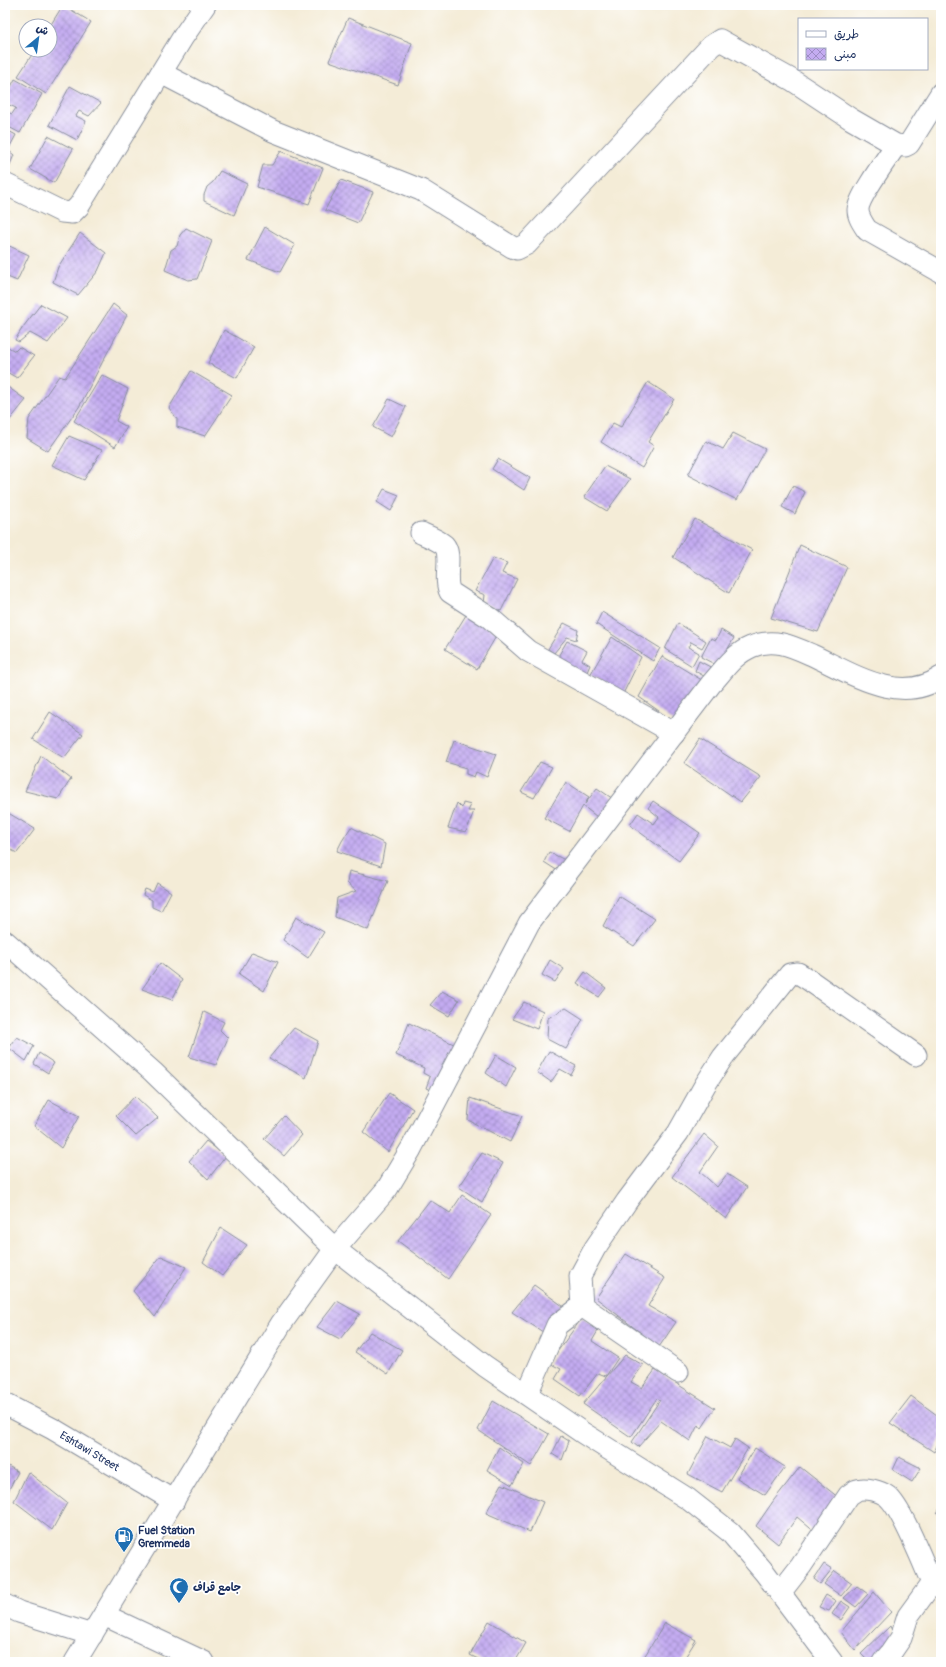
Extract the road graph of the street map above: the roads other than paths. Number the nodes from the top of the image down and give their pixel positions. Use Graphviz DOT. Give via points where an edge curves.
graph roads {
  1 [pos="205,5"];
  2 [pos="161,73"];
  3 [pos="941,93"];
  4 [pos="896,145"];
  5 [pos="5,184"];
  6 [pos="941,272"];
  7 [pos="421,533"];
  8 [pos="941,677"];
  9 [pos="674,732"];
  10 [pos="5,941"];
  11 [pos="916,1055"];
  12 [pos="335,1249"];
  13 [pos="582,1306"];
  14 [pos="678,1372"];
  15 [pos="527,1394"];
  16 [pos="5,1404"];
  17 [pos="174,1501"];
  18 [pos="936,1577"];
  19 [pos="780,1593"];
  20 [pos="5,1605"];
  21 [pos="104,1615"];
  22 [pos="92,1635"];
  23 [pos="825,1658"];
  24 [pos="75,1662"];
  25 [pos="204,1662"];
  26 [pos="883,1662"];
  1 -- 2 [label="street"];
  2 -- 4 [label="street" via="273,131 421,190 517,248 527,244 711,46 720,40 792,80"];
  2 -- 5 [label="street" via="79,206 72,213 62,212"];
  3 -- 4 [label="street" via="909,144"];
  4 -- 6 [label="street" via="863,198 858,211 861,220 867,230"];
  7 -- 9 [label="street" via="444,545 447,551 446,586 450,592 490,618 528,651"];
  8 -- 9 [label="street" via="934,682 909,689 885,686 787,644 768,642 751,647 733,659"];
  9 -- 12 [label="street" via="529,923 411,1149 387,1189"];
  10 -- 12 [label="street" via="153,1072"];
  11 -- 13 [label="street" via="809,980 798,973 790,974 723,1057 678,1133 595,1248 580,1276"];
  12 -- 15 [label="street" via="485,1366"];
  12 -- 17 [label="street" via="281,1324"];
  13 -- 14 [label="street"];
  13 -- 15 [label="street" via="557,1325"];
  15 -- 19 [label="street" via="550,1412 709,1514 730,1532"];
  16 -- 17 [label="street, Eshtawi Street" via="53,1429"];
  17 -- 21 [label="street"];
  18 -- 19 [label="street" via="896,1506 880,1492 858,1489 850,1495"];
  18 -- 26 [label="street" via="908,1616 901,1638"];
  19 -- 23 [label="street"];
  20 -- 22 [label="street" via="19,1612"];
  21 -- 22 [label="street"];
  21 -- 25 [label="street"];
  22 -- 24 [label="street"];
}
